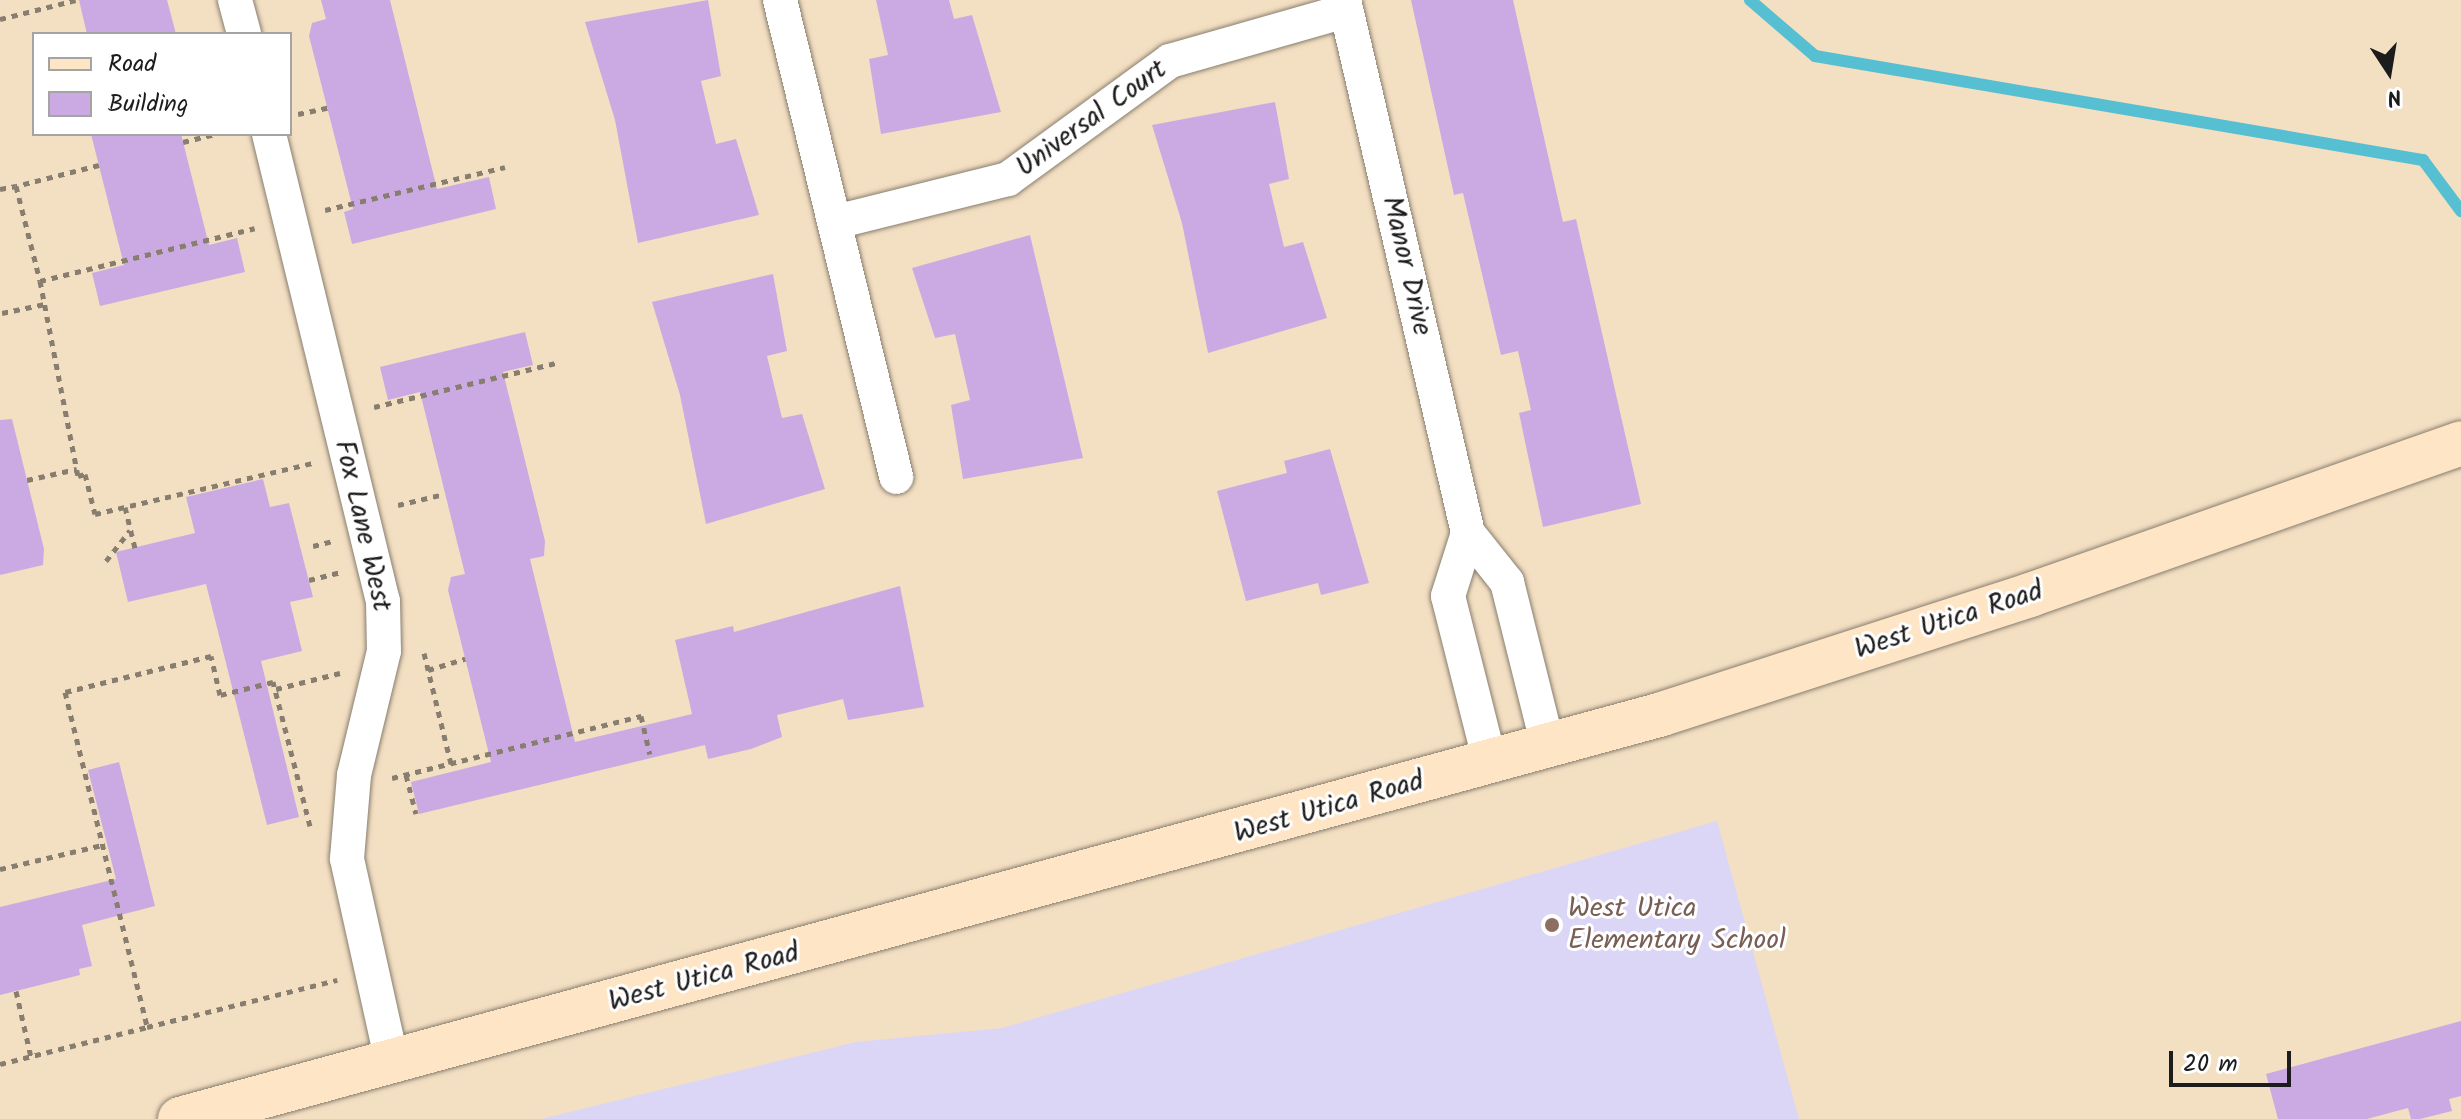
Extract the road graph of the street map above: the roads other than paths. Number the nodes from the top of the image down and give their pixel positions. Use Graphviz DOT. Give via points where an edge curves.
graph roads {
  1 [pos="235,0"];
  2 [pos="780,0"];
  3 [pos="1345,5"];
  4 [pos="243,32"];
  5 [pos="283,136"];
  6 [pos="836,222"];
  7 [pos="2461,443"];
  8 [pos="896,477"];
  9 [pos="1468,533"];
  10 [pos="1548,747"];
  11 [pos="1490,762"];
  12 [pos="392,1062"];
  13 [pos="180,1119"];
  1 -- 4 [label="street"];
  2 -- 6 [label="street"];
  3 -- 6 [label="street, Universal Court" via="1170,61 1008,179"];
  3 -- 9 [label="street, Manor Drive"];
  5 -- 12 [label="street, Fox Lane West" via="383,601 384,651 354,775 347,859"];
  6 -- 8 [label="street"];
  7 -- 10 [label="street, West Utica Road" via="2030,595"];
  9 -- 10 [label="street, Manor Drive" via="1507,582"];
  9 -- 11 [label="street" via="1448,596"];
  10 -- 11 [label="street, West Utica Road"];
  11 -- 12 [label="street, West Utica Road"];
  12 -- 13 [label="street, West Utica Road"];
}
